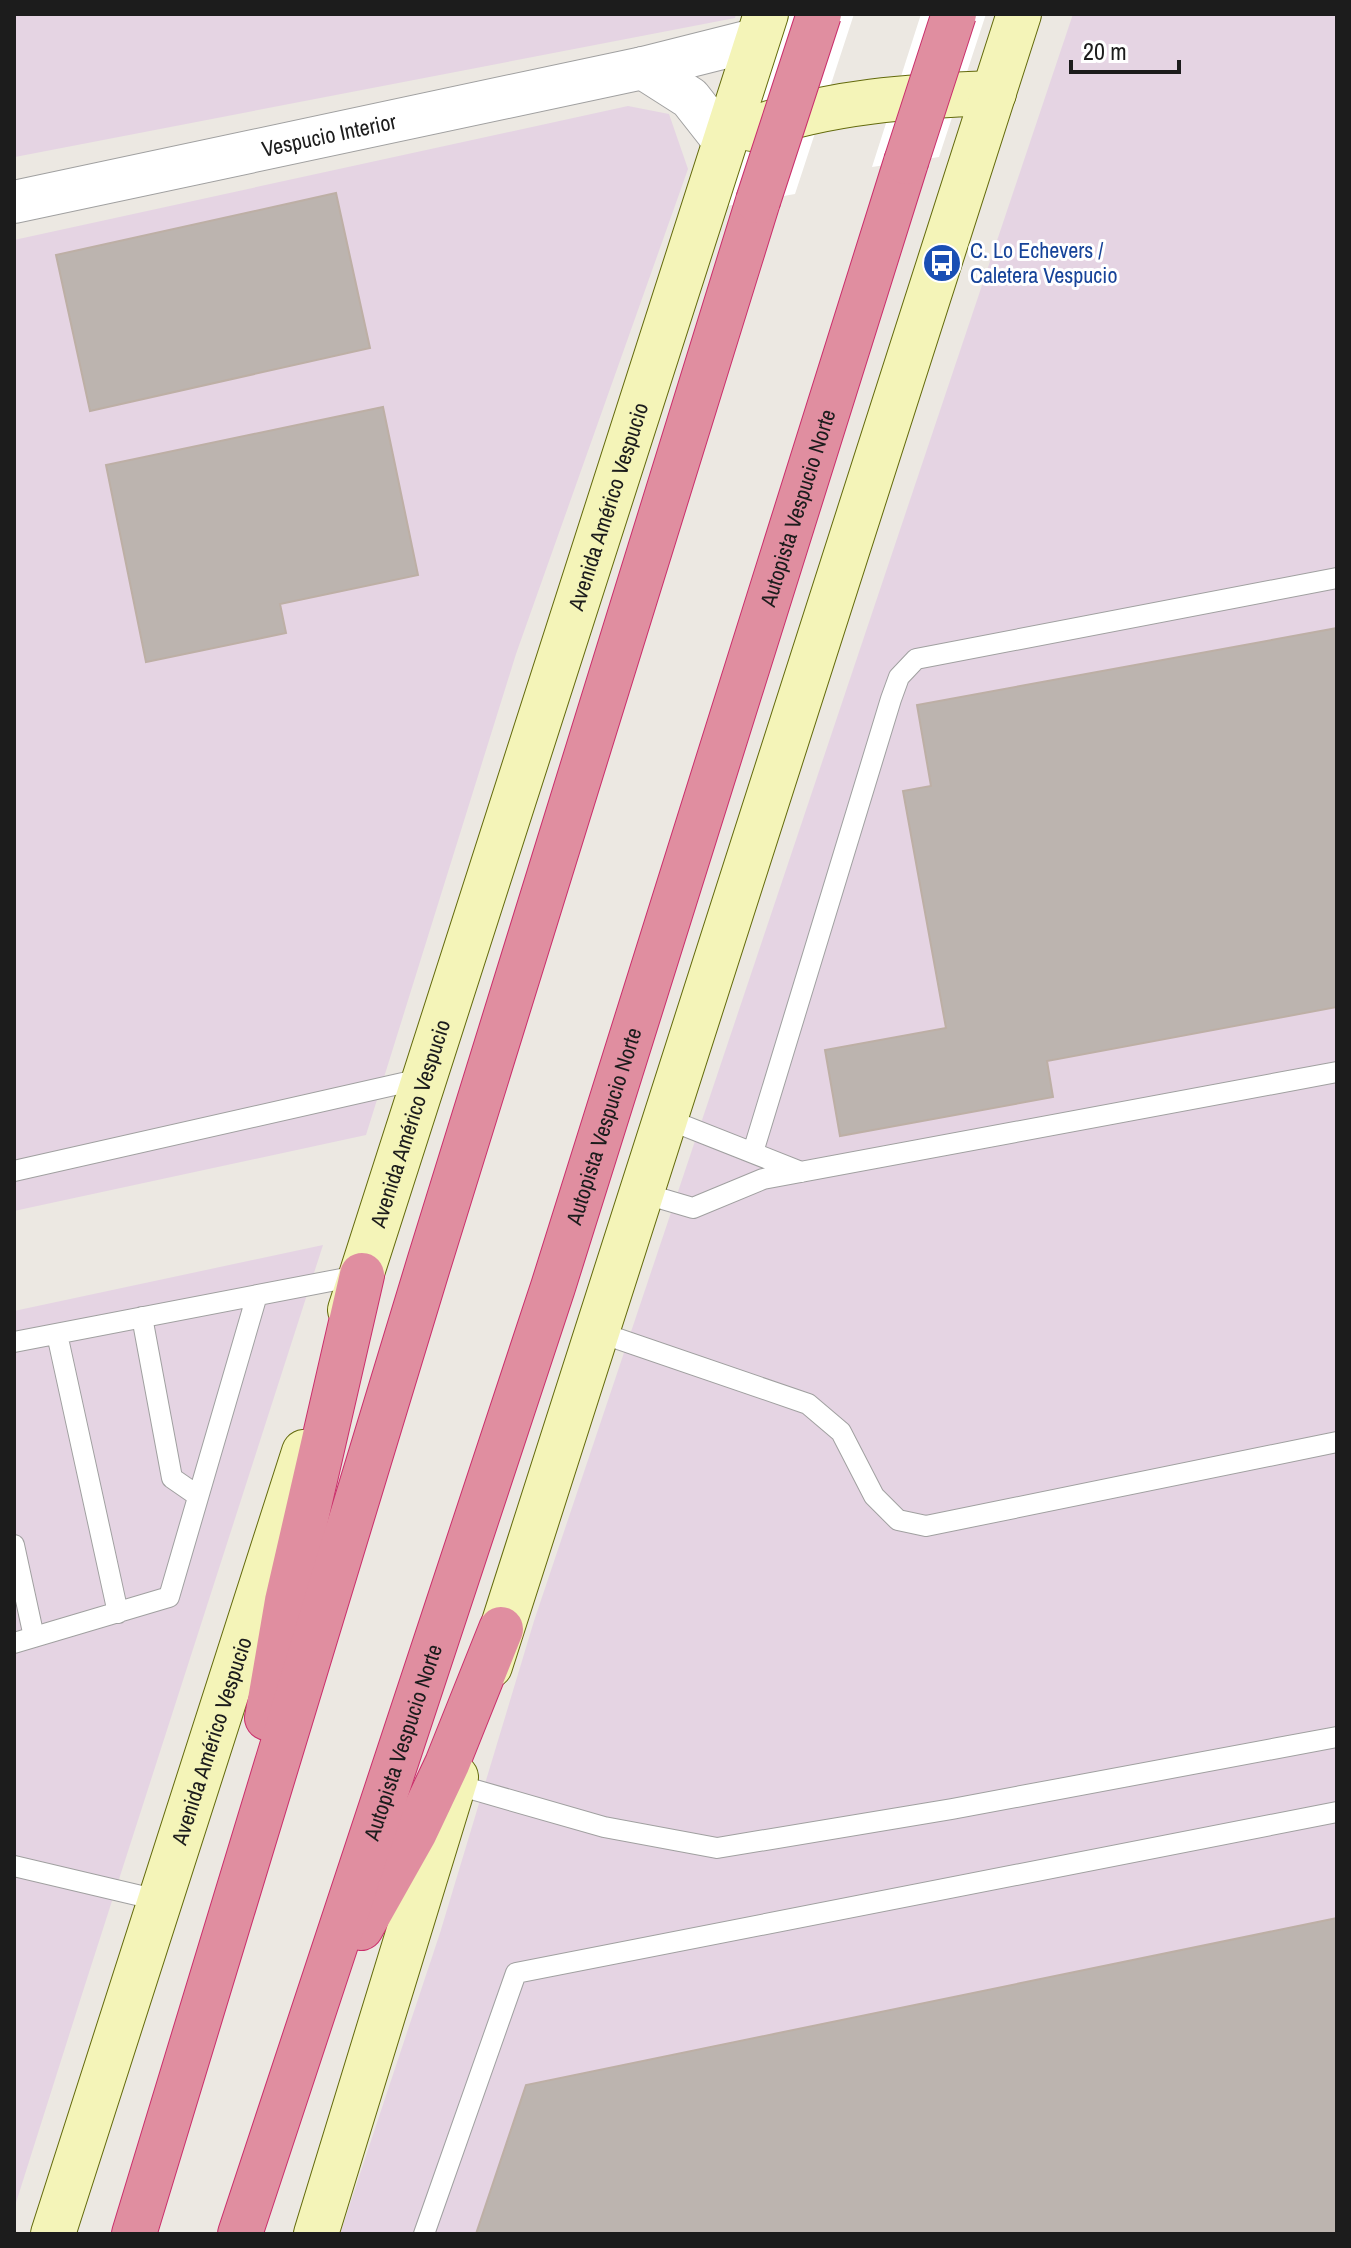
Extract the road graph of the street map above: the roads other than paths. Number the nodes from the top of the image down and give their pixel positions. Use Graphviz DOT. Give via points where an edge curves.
graph roads {
  1 [pos="819,14"];
  2 [pos="954,14"];
  3 [pos="1019,14"];
  4 [pos="762,26"];
  5 [pos="643,68"];
  6 [pos="994,93"];
  7 [pos="723,140"];
  8 [pos="14,202"];
  9 [pos="1337,578"];
  10 [pos="1337,1072"];
  11 [pos="425,1078"];
  12 [pos="667,1119"];
  13 [pos="753,1152"];
  14 [pos="14,1171"];
  15 [pos="801,1172"];
  16 [pos="642,1193"];
  17 [pos="362,1275"];
  18 [pos="257,1295"];
  19 [pos="142,1317"];
  20 [pos="598,1332"];
  21 [pos="57,1334"];
  22 [pos="14,1342"];
  23 [pos="1337,1442"];
  24 [pos="198,1496"];
  25 [pos="14,1545"];
  26 [pos="118,1613"];
  27 [pos="501,1629"];
  28 [pos="24,1640"];
  29 [pos="1337,1737"];
  30 [pos="454,1784"];
  31 [pos="1337,1812"];
  32 [pos="14,1866"];
  33 [pos="247,1871"];
  34 [pos="158,1900"];
  35 [pos="313,2014"];
  36 [pos="53,2234"];
  37 [pos="134,2234"];
  38 [pos="240,2234"];
  39 [pos="316,2234"];
  40 [pos="424,2234"];
  1 -- 33 [label="highway, bridge" via="406,1337"];
  2 -- 35 [label="highway, Autopista Vespucio Norte, bridge" via="553,1287"];
  3 -- 6 [label="main road"];
  4 -- 5 [label="street, Vespucio Interior"];
  4 -- 7 [label="main road, Avenida Américo Vespucio"];
  5 -- 7 [label="street" via="690,98"];
  5 -- 8 [label="street, Vespucio Interior"];
  6 -- 7 [label="main road" via="881,100 822,110"];
  6 -- 12 [label="main road"];
  7 -- 11 [label="main road, Avenida Américo Vespucio"];
  9 -- 13 [label="lane" via="916,659 899,677 891,699"];
  10 -- 15 [label="lane"];
  11 -- 14 [label="lane"];
  11 -- 17 [label="main road, Avenida Américo Vespucio"];
  12 -- 13 [label="lane"];
  12 -- 16 [label="main road"];
  13 -- 15 [label="lane"];
  15 -- 16 [label="lane" via="763,1179 693,1208"];
  16 -- 20 [label="main road"];
  17 -- 18 [label="lane"];
  17 -- 33 [label="highway" via="287,1601"];
  17 -- 34 [label="main road, Avenida Américo Vespucio"];
  18 -- 19 [label="lane"];
  18 -- 24 [label="lane"];
  19 -- 21 [label="lane"];
  19 -- 24 [label="lane" via="172,1478"];
  20 -- 23 [label="lane" via="808,1404 841,1432 874,1496 898,1520 926,1526"];
  20 -- 27 [label="main road"];
  21 -- 22 [label="lane"];
  21 -- 26 [label="lane"];
  24 -- 26 [label="lane" via="169,1597"];
  25 -- 28 [label="lane"];
  26 -- 28 [label="lane"];
  27 -- 30 [label="main road"];
  27 -- 35 [label="highway" via="415,1832"];
  29 -- 30 [label="lane" via="717,1848 604,1827"];
  30 -- 39 [label="main road"];
  31 -- 40 [label="lane" via="516,1973"];
  32 -- 34 [label="lane"];
  33 -- 37 [label="highway"];
  34 -- 36 [label="main road, Avenida Américo Vespucio"];
  35 -- 38 [label="highway, Autopista Vespucio Norte"];
}
